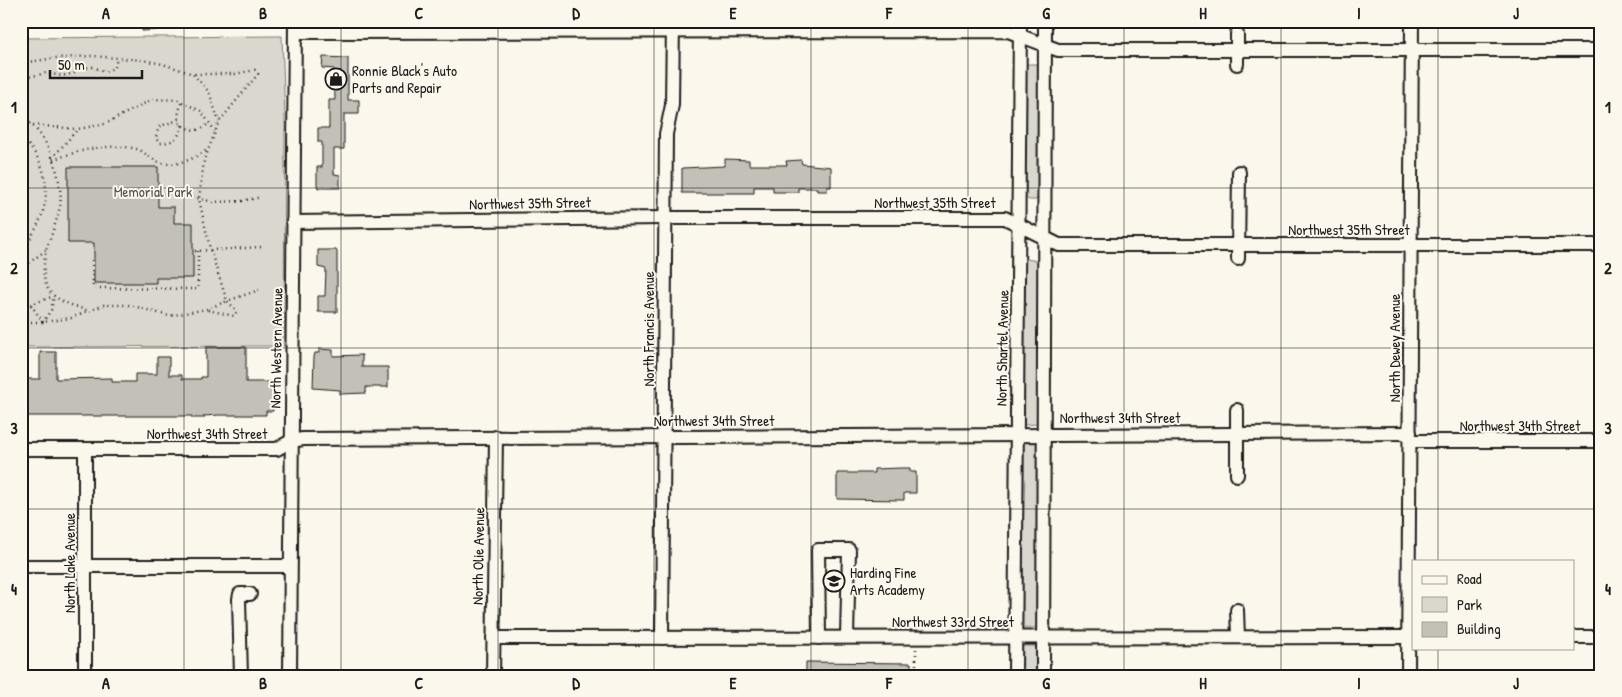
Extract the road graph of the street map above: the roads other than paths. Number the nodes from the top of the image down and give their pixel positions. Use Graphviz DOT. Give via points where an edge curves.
graph roads {
  1 [pos="1020,21"];
  2 [pos="1045,21"];
  3 [pos="1412,21"];
  4 [pos="673,26"];
  5 [pos="295,27"];
  6 [pos="1237,34"];
  7 [pos="1020,35"];
  8 [pos="1045,45"];
  9 [pos="1237,49"];
  10 [pos="1413,50"];
  11 [pos="1601,50"];
  12 [pos="1238,64"];
  13 [pos="1239,172"];
  14 [pos="665,218"];
  15 [pos="293,222"];
  16 [pos="1019,225"];
  17 [pos="1044,238"];
  18 [pos="1601,245"];
  19 [pos="1238,246"];
  20 [pos="1410,246"];
  21 [pos="1238,259"];
  22 [pos="1237,410"];
  23 [pos="1016,433"];
  24 [pos="1044,433"];
  25 [pos="1237,433"];
  26 [pos="664,436"];
  27 [pos="1410,437"];
  28 [pos="496,438"];
  29 [pos="291,441"];
  30 [pos="1601,441"];
  31 [pos="21,450"];
  32 [pos="85,450"];
  33 [pos="1237,475"];
  34 [pos="21,566"];
  35 [pos="85,566"];
  36 [pos="290,566"];
  37 [pos="250,594"];
  38 [pos="1237,610"];
  39 [pos="847,637"];
  40 [pos="1015,637"];
  41 [pos="1043,637"];
  42 [pos="1238,637"];
  43 [pos="1411,637"];
  44 [pos="1574,637"];
  45 [pos="1601,637"];
  46 [pos="493,638"];
  47 [pos="662,638"];
  48 [pos="819,638"];
  49 [pos="85,676"];
  50 [pos="241,676"];
  51 [pos="290,676"];
  52 [pos="493,676"];
  53 [pos="1015,676"];
  54 [pos="1043,676"];
  55 [pos="1408,676"];
  1 -- 7 [label="street, North Shartel Avenue"];
  2 -- 8 [label="street"];
  3 -- 10 [label="street, North Dewey Avenue"];
  4 -- 5 [label="street"];
  4 -- 7 [label="street" via="1008,31"];
  4 -- 14 [label="street, North Francis Avenue" via="672,105 666,129"];
  5 -- 15 [label="street, North Western Avenue"];
  6 -- 9 [label="street"];
  7 -- 8 [label="street"];
  7 -- 16 [label="street, North Shartel Avenue"];
  8 -- 9 [label="street" via="1058,50"];
  8 -- 17 [label="street"];
  9 -- 10 [label="street"];
  9 -- 12 [label="street"];
  10 -- 11 [label="street"];
  10 -- 20 [label="street, North Dewey Avenue"];
  13 -- 19 [label="street"];
  14 -- 15 [label="street, Northwest 35th Street"];
  14 -- 16 [label="street, Northwest 35th Street" via="1005,218"];
  14 -- 26 [label="street, North Francis Avenue"];
  15 -- 29 [label="street, North Western Avenue"];
  16 -- 17 [label="street, Northwest 35th Street"];
  16 -- 23 [label="street, North Shartel Avenue"];
  17 -- 19 [label="street, Northwest 35th Street" via="1059,245"];
  17 -- 24 [label="street"];
  18 -- 20 [label="street, Northwest 35th Street"];
  19 -- 20 [label="street, Northwest 35th Street"];
  19 -- 21 [label="street"];
  20 -- 27 [label="street, North Dewey Avenue"];
  22 -- 25 [label="street"];
  23 -- 24 [label="street, Northwest 34th Street"];
  23 -- 26 [label="street, Northwest 34th Street"];
  23 -- 40 [label="street, North Shartel Avenue"];
  24 -- 25 [label="street, Northwest 34th Street"];
  24 -- 41 [label="street"];
  25 -- 27 [label="street, Northwest 34th Street"];
  25 -- 33 [label="street"];
  26 -- 28 [label="street, Northwest 34th Street"];
  26 -- 47 [label="street, North Francis Avenue"];
  27 -- 30 [label="street, Northwest 34th Street"];
  27 -- 43 [label="street, North Dewey Avenue"];
  28 -- 29 [label="street, Northwest 34th Street"];
  28 -- 46 [label="street, North Olie Avenue"];
  29 -- 32 [label="street, Northwest 34th Street" via="277,449"];
  29 -- 36 [label="street, North Western Avenue"];
  31 -- 32 [label="street, Northwest 34th Street"];
  32 -- 35 [label="street, North Lake Avenue"];
  34 -- 35 [label="street"];
  35 -- 36 [label="street"];
  35 -- 49 [label="street, North Lake Avenue"];
  36 -- 51 [label="street, North Western Avenue"];
  37 -- 50 [label="street" via="240,594 239,599"];
  38 -- 42 [label="street"];
  39 -- 40 [label="street, Northwest 33rd Street"];
  39 -- 48 [label="street, Northwest 33rd Street"];
  39 -- 48 [label="street" via="849,550 818,550"];
  40 -- 41 [label="street, Northwest 33rd Street"];
  40 -- 53 [label="street, North Shartel Avenue"];
  41 -- 42 [label="street, Northwest 33rd Street"];
  41 -- 54 [label="street"];
  42 -- 43 [label="street, Northwest 33rd Street"];
  43 -- 55 [label="street, North Dewey Avenue"];
  44 -- 45 [label="street"];
  46 -- 47 [label="street, Northwest 33rd Street"];
  46 -- 52 [label="street, North Olie Avenue"];
  47 -- 48 [label="street, Northwest 33rd Street"];
}
